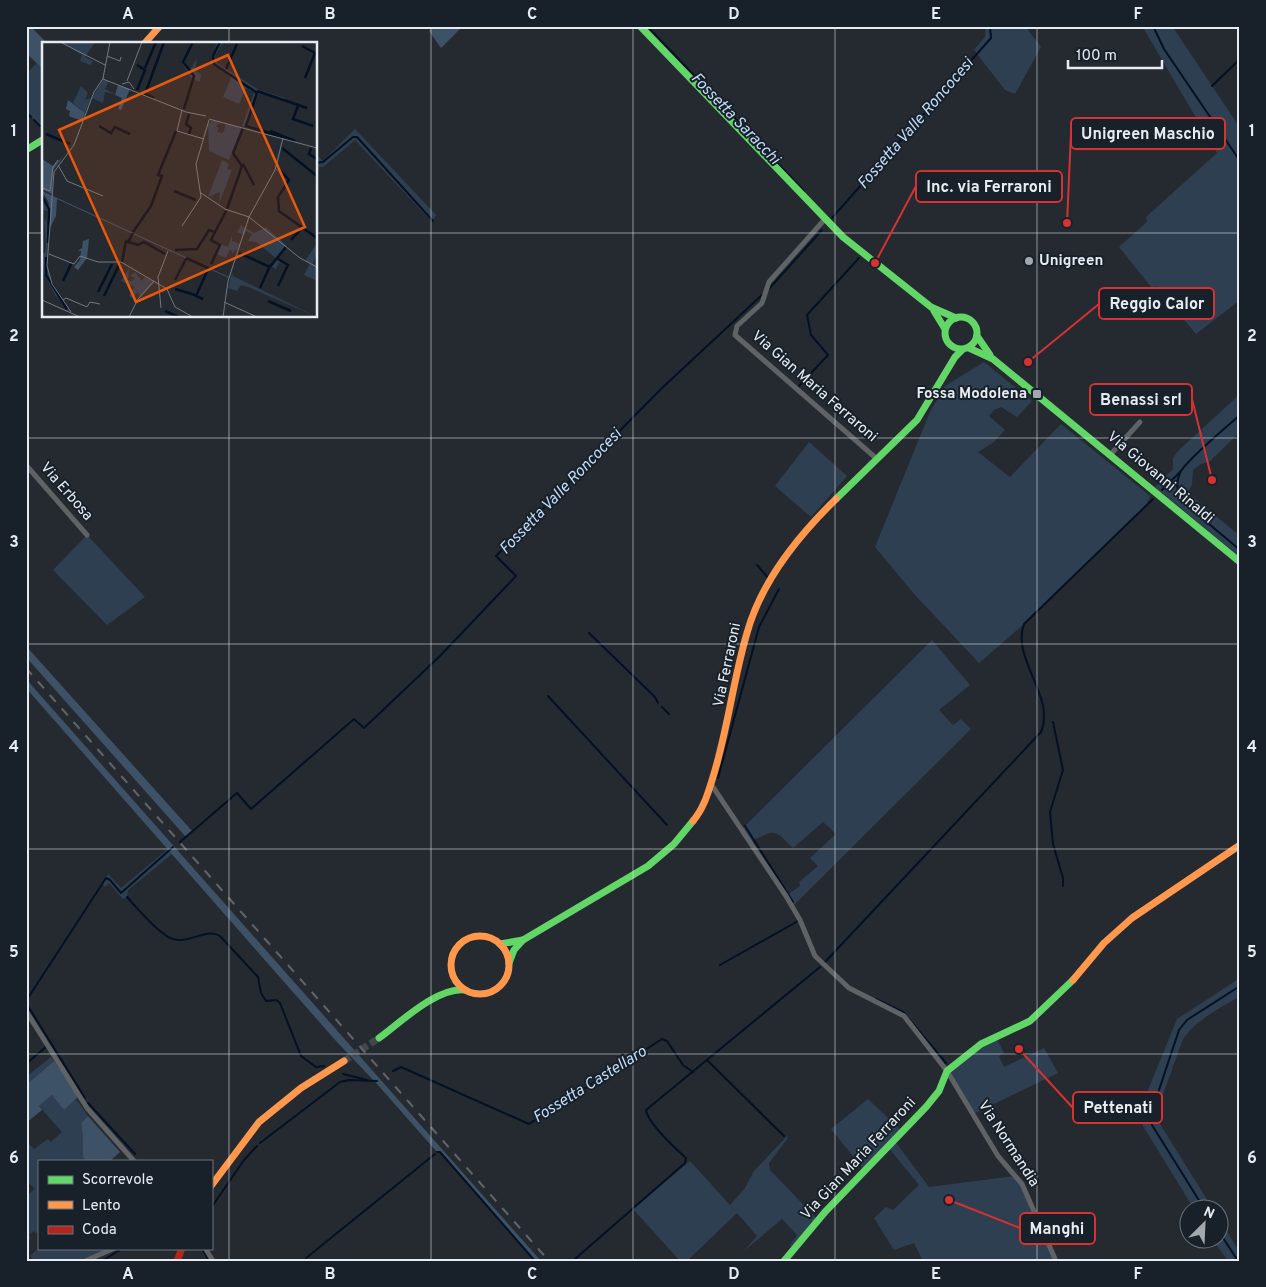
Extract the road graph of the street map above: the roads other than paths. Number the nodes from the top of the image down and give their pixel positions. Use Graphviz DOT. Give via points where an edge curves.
graph roads {
  1 [pos="160,26"];
  2 [pos="640,26"];
  3 [pos="152,35"];
  4 [pos="146,42"];
  5 [pos="150,42"];
  6 [pos="42,140"];
  7 [pos="26,150"];
  8 [pos="825,219"];
  9 [pos="931,307"];
  10 [pos="956,318"];
  11 [pos="945,329"];
  12 [pos="977,336"];
  13 [pos="948,343"];
  14 [pos="966,349"];
  15 [pos="993,359"];
  16 [pos="948,368"];
  17 [pos="1140,422"];
  18 [pos="1110,455"];
  19 [pos="877,459"];
  20 [pos="26,466"];
  21 [pos="88,535"];
  22 [pos="1240,562"];
  23 [pos="712,784"];
  24 [pos="1240,845"];
  25 [pos="523,940"];
  26 [pos="500,944"];
  27 [pos="509,963"];
  28 [pos="452,973"];
  29 [pos="465,990"];
  30 [pos="442,993"];
  31 [pos="26,1011"];
  32 [pos="378,1038"];
  33 [pos="344,1060"];
  34 [pos="947,1071"];
  35 [pos="133,1160"];
  36 [pos="212,1185"];
  37 [pos="110,1250"];
  38 [pos="206,1250"];
  39 [pos="85,1261"];
  40 [pos="213,1261"];
  41 [pos="784,1261"];
  42 [pos="1056,1261"];
  1 -- 3 [label="street"];
  2 -- 8 [label="street"];
  3 -- 4 [label="street"];
  3 -- 5 [label="street"];
  6 -- 7 [label="street"];
  8 -- 9 [label="street"];
  8 -- 19 [label="street, Via Gian Maria Ferraroni" via="767,286 760,306 737,326 735,337"];
  9 -- 10 [label="street"];
  9 -- 11 [label="street"];
  10 -- 11 [label="street"];
  10 -- 12 [label="street" via="972,320"];
  11 -- 13 [label="street"];
  12 -- 14 [label="street"];
  12 -- 15 [label="street, Via Giovanni Rinaldi"];
  13 -- 14 [label="street" via="954,348"];
  13 -- 16 [label="street"];
  14 -- 15 [label="street, Via Giovanni Rinaldi"];
  14 -- 16 [label="street, Via Ferraroni"];
  15 -- 18 [label="street, Via Giovanni Rinaldi"];
  16 -- 19 [label="street, Via Ferraroni" via="917,420"];
  17 -- 18 [label="street"];
  18 -- 22 [label="street, Via Giovanni Rinaldi"];
  19 -- 23 [label="street, Via Ferraroni" via="790,550 756,609 747,632 731,714"];
  20 -- 21 [label="street, Via Erbosa"];
  23 -- 25 [label="street, Via Ferraroni" via="702,810 674,844 648,866"];
  23 -- 34 [label="street" via="786,896 813,953 854,991 902,1014"];
  24 -- 34 [label="street, Via Gian Maria Ferraroni" via="1127,923 1030,1021 975,1048"];
  25 -- 26 [label="street, Via Ferraroni"];
  25 -- 27 [label="street, Via Ferraroni"];
  26 -- 27 [label="street" via="507,952"];
  26 -- 28 [label="street" via="486,936 465,940 452,957"];
  27 -- 29 [label="street" via="506,978 496,990 480,994"];
  28 -- 29 [label="street"];
  28 -- 30 [label="street"];
  29 -- 30 [label="street"];
  30 -- 32 [label="street"];
  31 -- 35 [label="street" via="87,1108"];
  33 -- 36 [label="street" via="301,1088 259,1122"];
  34 -- 41 [label="street, Via Gian Maria Ferraroni" via="939,1091 926,1107 825,1212"];
  34 -- 42 [label="street, Via Normandia" via="998,1156 1022,1184"];
  37 -- 39 [label="street"];
  38 -- 40 [label="street"];
}
